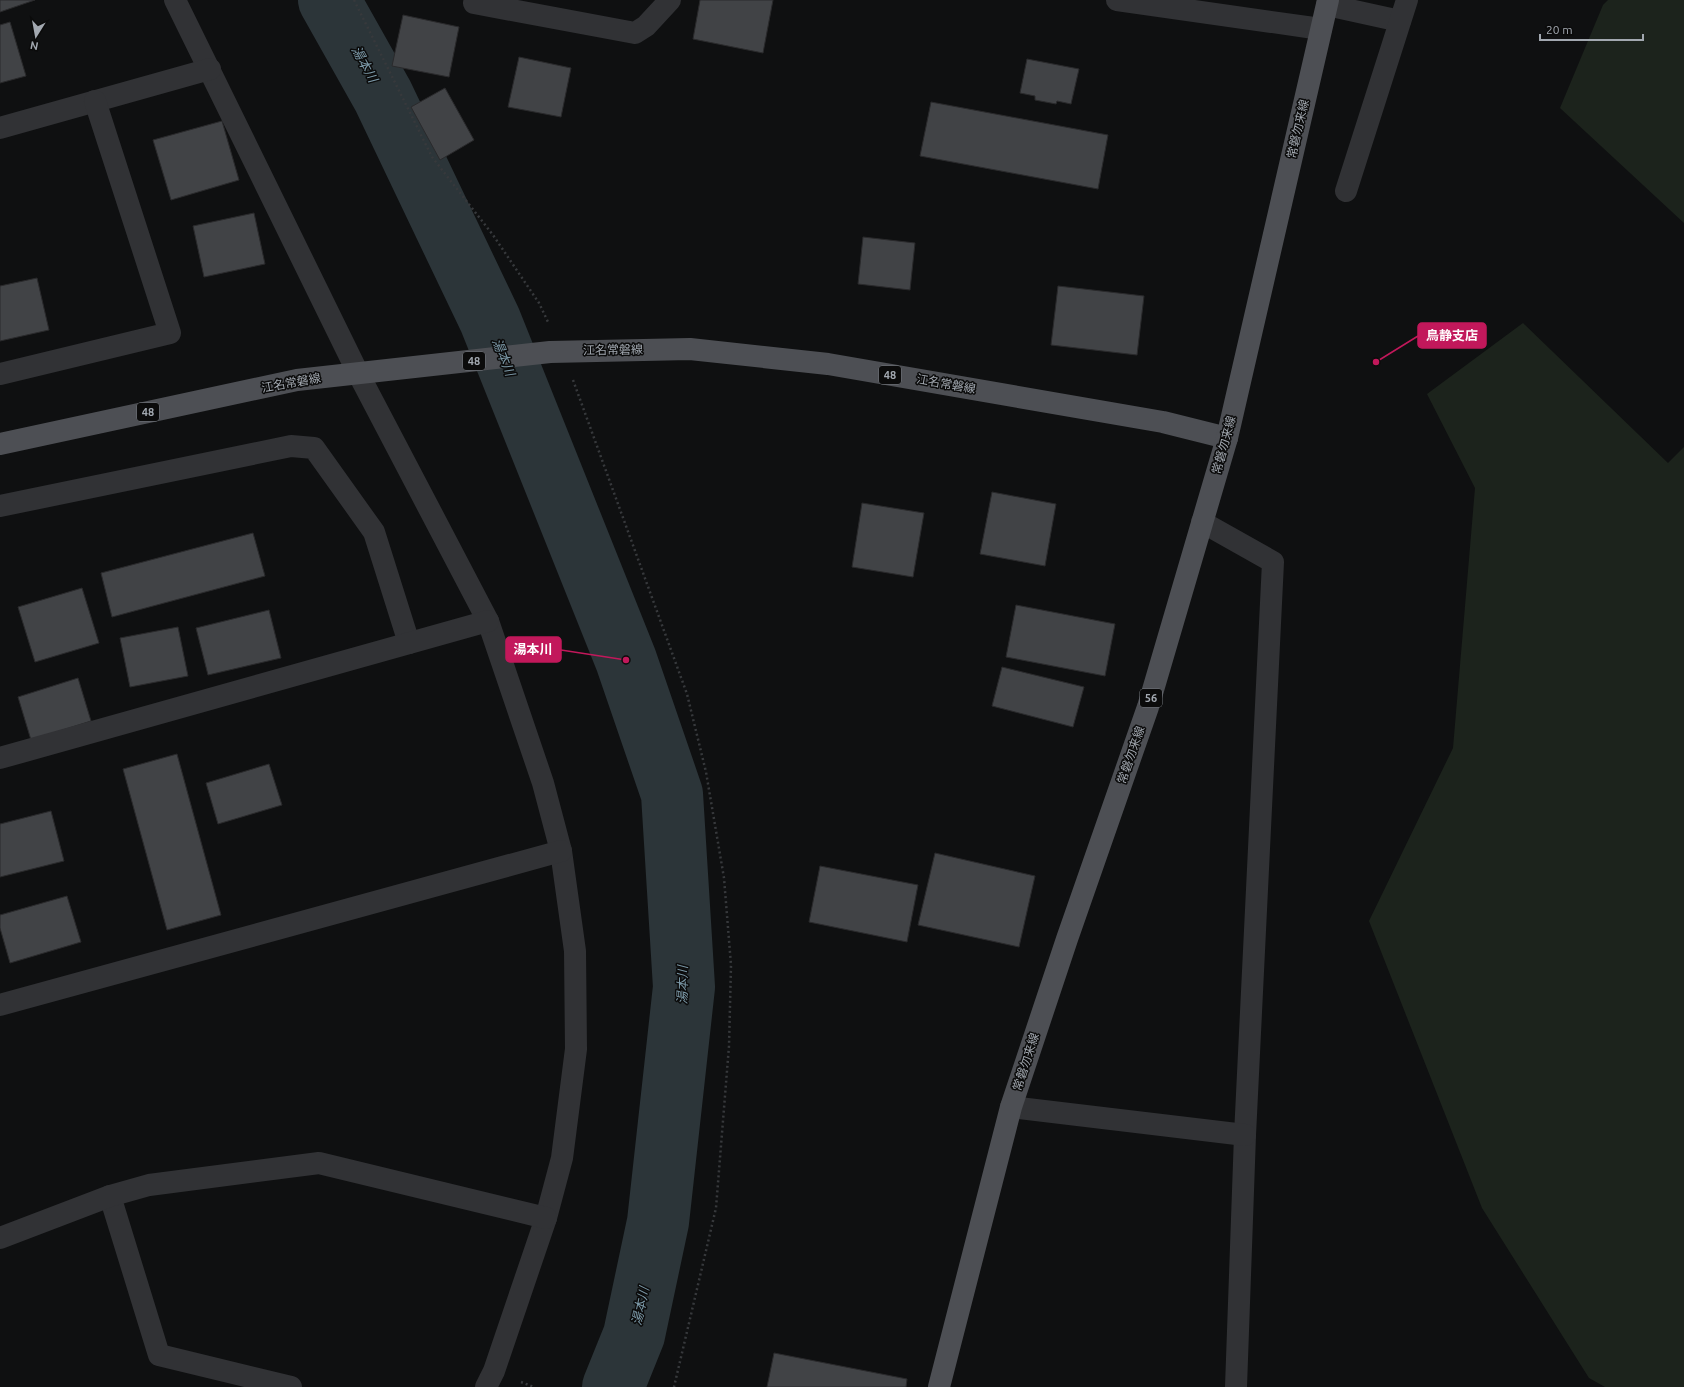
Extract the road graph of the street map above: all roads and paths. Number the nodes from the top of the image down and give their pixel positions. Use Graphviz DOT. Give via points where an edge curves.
graph roads {
  1 [pos="175,0"];
  2 [pos="354,0"];
  3 [pos="670,0"];
  4 [pos="1117,0"];
  5 [pos="1407,0"];
  6 [pos="470,1"];
  7 [pos="1328,2"];
  8 [pos="1400,21"];
  9 [pos="1321,29"];
  10 [pos="210,69"];
  11 [pos="95,101"];
  12 [pos="0,128"];
  13 [pos="1346,191"];
  14 [pos="556,352"];
  15 [pos="358,373"];
  16 [pos="0,374"];
  17 [pos="1227,438"];
  18 [pos="0,444"];
  19 [pos="0,506"];
  20 [pos="1202,522"];
  21 [pos="488,621"];
  22 [pos="409,643"];
  23 [pos="0,758"];
  24 [pos="560,851"];
  25 [pos="0,1005"];
  26 [pos="1011,1107"];
  27 [pos="1245,1135"];
  28 [pos="110,1196"];
  29 [pos="546,1218"];
  30 [pos="0,1238"];
  31 [pos="291,1387"];
  32 [pos="486,1387"];
  33 [pos="674,1387"];
  34 [pos="939,1387"];
  35 [pos="1236,1387"];
  1 -- 10 [label="street"];
  2 -- 14 [label="path" via="432,157 493,235 535,297"];
  3 -- 6 [label="street" via="646,26 635,33"];
  4 -- 9 [label="street"];
  5 -- 8 [label="street"];
  7 -- 8 [label="street"];
  7 -- 9 [label="main road, 常磐勿来線 / 56"];
  8 -- 13 [label="street"];
  9 -- 17 [label="main road, 常磐勿来線 / 56"];
  10 -- 11 [label="street"];
  10 -- 15 [label="street"];
  11 -- 12 [label="street"];
  11 -- 16 [label="street" via="170,333"];
  14 -- 15 [label="main road, 江名常磐線 / 48"];
  14 -- 17 [label="main road, 江名常磐線 / 48" via="690,349 828,364 1163,422"];
  14 -- 33 [label="path" via="687,694 706,772 724,878 731,965 729,1038 716,1208"];
  15 -- 18 [label="main road, 江名常磐線 / 48" via="297,380"];
  15 -- 21 [label="street"];
  17 -- 20 [label="main road, 常磐勿来線 / 56"];
  19 -- 22 [label="street" via="291,446 314,448 374,532"];
  20 -- 26 [label="main road, 常磐勿来線 / 56" via="1148,707"];
  20 -- 27 [label="street" via="1273,562"];
  21 -- 22 [label="street"];
  21 -- 24 [label="street" via="543,783"];
  22 -- 23 [label="street"];
  24 -- 25 [label="street"];
  24 -- 29 [label="street" via="575,952 576,1049 562,1158"];
  26 -- 27 [label="street"];
  26 -- 34 [label="main road, 常磐勿来線 / 56"];
  27 -- 35 [label="street"];
  28 -- 29 [label="street" via="149,1185 319,1163"];
  28 -- 30 [label="street"];
  28 -- 31 [label="street" via="159,1355"];
  29 -- 32 [label="street" via="494,1371"];
}
